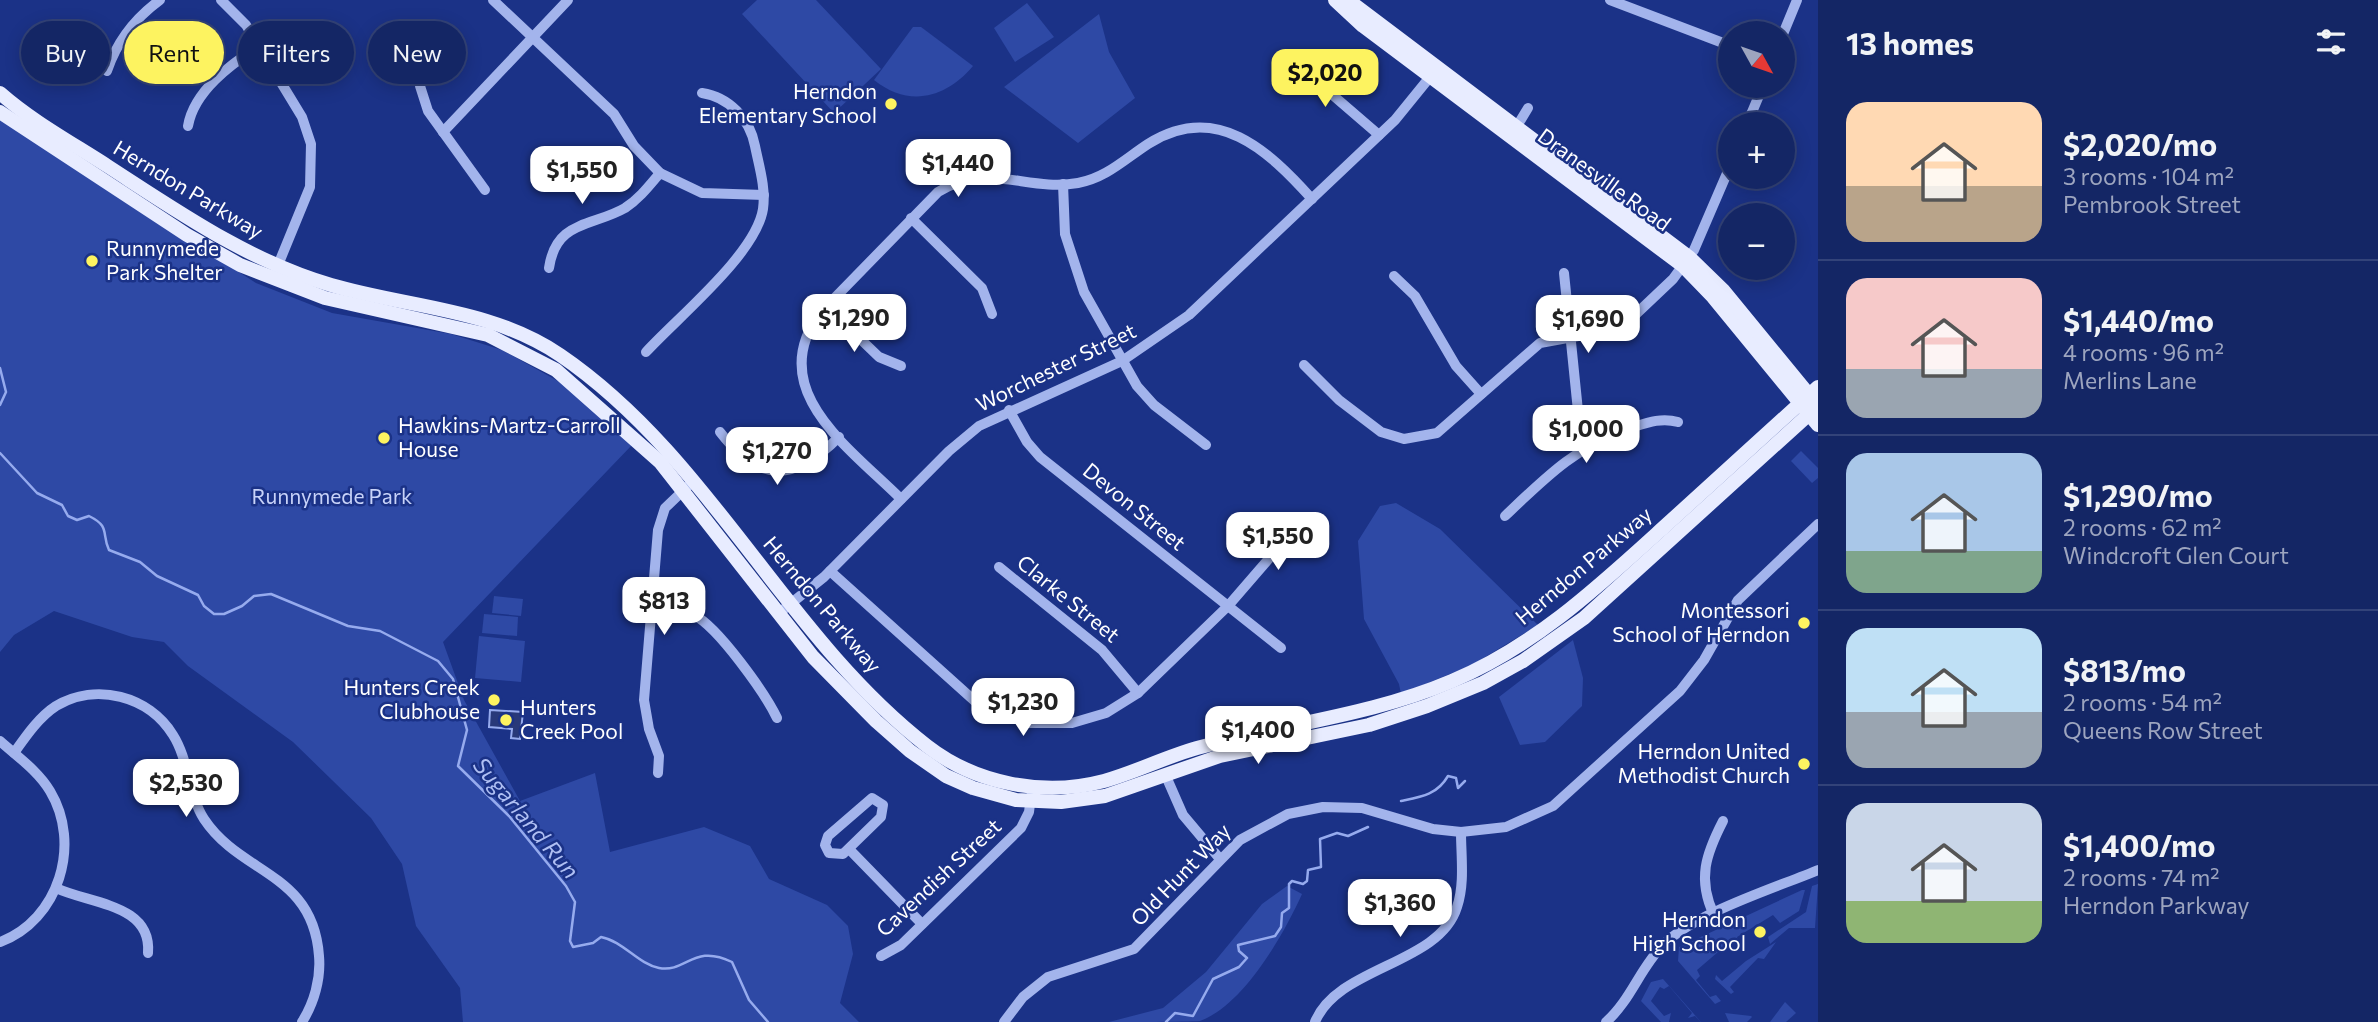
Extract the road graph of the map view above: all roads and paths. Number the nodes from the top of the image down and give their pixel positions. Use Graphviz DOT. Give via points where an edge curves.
graph roads {
  1 [pos="160,0"];
  2 [pos="220,0"];
  3 [pos="493,0"];
  4 [pos="568,0"];
  5 [pos="1335,0"];
  6 [pos="1348,0"];
  7 [pos="1610,0"];
  8 [pos="1797,0"];
  9 [pos="242,21"];
  10 [pos="1788,21"];
  11 [pos="533,37"];
  12 [pos="1718,41"];
  13 [pos="1292,60"];
  14 [pos="238,61"];
  15 [pos="110,62"];
  16 [pos="1433,72"];
  17 [pos="282,84"];
  18 [pos="420,86"];
  19 [pos="0,93"];
  20 [pos="702,93"];
  21 [pos="1528,108"];
  22 [pos="0,112"];
  23 [pos="188,126"];
  24 [pos="1517,126"];
  25 [pos="443,132"];
  26 [pos="1379,135"];
  27 [pos="660,173"];
  28 [pos="1063,184"];
  29 [pos="1721,189"];
  30 [pos="485,190"];
  31 [pos="764,195"];
  32 [pos="1312,199"];
  33 [pos="911,218"];
  34 [pos="1686,262"];
  35 [pos="549,268"];
  36 [pos="276,273"];
  37 [pos="1564,273"];
  38 [pos="1394,276"];
  39 [pos="826,306"];
  40 [pos="992,313"];
  41 [pos="1570,336"];
  42 [pos="646,352"];
  43 [pos="1122,360"];
  44 [pos="1304,365"];
  45 [pos="901,366"];
  46 [pos="1481,394"];
  47 [pos="1814,405"];
  48 [pos="1010,410"];
  49 [pos="1678,422"];
  50 [pos="720,432"];
  51 [pos="839,437"];
  52 [pos="1591,443"];
  53 [pos="1206,444"];
  54 [pos="689,486"];
  55 [pos="901,499"];
  56 [pos="1505,516"];
  57 [pos="1304,518"];
  58 [pos="1818,524"];
  59 [pos="999,567"];
  60 [pos="830,571"];
  61 [pos="651,605"];
  62 [pos="1228,606"];
  63 [pos="785,609"];
  64 [pos="1281,648"];
  65 [pos="1138,693"];
  66 [pos="776,718"];
  67 [pos="0,741"];
  68 [pos="14,753"];
  69 [pos="658,773"];
  70 [pos="1165,774"];
  71 [pos="1032,794"];
  72 [pos="1723,821"];
  73 [pos="1461,832"];
  74 [pos="849,849"];
  75 [pos="1220,859"];
  76 [pos="1818,870"];
  77 [pos="56,888"];
  78 [pos="1714,915"];
  79 [pos="922,924"];
  80 [pos="0,942"];
  81 [pos="148,953"];
  82 [pos="881,956"];
  83 [pos="302,1022"];
  84 [pos="1004,1022"];
  85 [pos="1315,1022"];
  86 [pos="1606,1022"];
  1 -- 15 [label="street" via="144,11 115,47"];
  2 -- 9 [label="street"];
  3 -- 11 [label="street"];
  4 -- 11 [label="street"];
  5 -- 16 [label="main road, Dranesville Road" via="1348,14"];
  6 -- 16 [label="main road, Dranesville Road"];
  7 -- 12 [label="street"];
  8 -- 10 [label="street"];
  11 -- 25 [label="street"];
  11 -- 27 [label="street" via="614,114 639,152"];
  13 -- 26 [label="street"];
  14 -- 23 [label="street" via="199,99"];
  16 -- 24 [label="main road, Dranesville Road"];
  16 -- 26 [label="street, Worchester Street"];
  16 -- 34 [label="main road, Dranesville Road"];
  17 -- 36 [label="street" via="302,117 313,158 310,187"];
  18 -- 25 [label="street" via="428,111"];
  19 -- 36 [label="main road, Herndon Parkway" via="27,115"];
  20 -- 31 [label="street" via="724,100 750,128"];
  21 -- 24 [label="street"];
  22 -- 36 [label="main road, Herndon Parkway" via="204,245"];
  24 -- 34 [label="main road, Dranesville Road"];
  25 -- 30 [label="street"];
  26 -- 32 [label="street, Worchester Street"];
  27 -- 31 [label="street" via="702,193"];
  27 -- 35 [label="street" via="624,208 587,221 565,235 553,250"];
  28 -- 32 [label="street" via="1102,176 1171,133 1209,129 1241,136 1266,151"];
  28 -- 33 [label="street" via="973,177 938,192"];
  28 -- 43 [label="street" via="1065,234 1079,280"];
  29 -- 34 [label="street"];
  31 -- 42 [label="street" via="760,220 749,243"];
  32 -- 43 [label="street, Worchester Street" via="1198,307"];
  33 -- 39 [label="street"];
  33 -- 40 [label="street" via="982,288"];
  34 -- 41 [label="street" via="1624,323"];
  34 -- 47 [label="main road, Dranesville Road"];
  36 -- 54 [label="main road, Herndon Parkway" via="367,309 460,326 517,347 585,393"];
  37 -- 41 [label="street"];
  38 -- 46 [label="street" via="1415,296 1456,366"];
  39 -- 45 [label="street" via="879,357"];
  39 -- 51 [label="street" via="807,334 801,371 812,407"];
  41 -- 46 [label="street" via="1540,343"];
  41 -- 52 [label="street" via="1578,411"];
  43 -- 48 [label="street, Worchester Street"];
  43 -- 53 [label="street" via="1146,397"];
  44 -- 46 [label="street" via="1371,425 1404,439 1437,433"];
  47 -- 70 [label="main road, Herndon Parkway" via="1590,612 1510,668 1390,719"];
  47 -- 71 [label="main road, Herndon Parkway" via="1581,601 1534,637 1479,668 1381,706 1211,744 1103,781"];
  48 -- 55 [label="street, Worchester Street" via="963,438"];
  48 -- 62 [label="street, Devon Street" via="1040,457"];
  49 -- 52 [label="street" via="1654,420"];
  50 -- 51 [label="street" via="750,464 784,472 814,461"];
  51 -- 55 [label="street"];
  52 -- 56 [label="street" via="1563,461"];
  54 -- 61 [label="street" via="672,499 661,518"];
  54 -- 63 [label="main road, Herndon Parkway"];
  55 -- 60 [label="street, Worchester Street"];
  57 -- 62 [label="street"];
  58 -- 73 [label="street, Old Hunt Way" via="1738,600 1704,660 1680,691 1567,795 1523,821"];
  59 -- 65 [label="street, Clarke Street" via="1102,650"];
  60 -- 63 [label="street, Worchester Street"];
  60 -- 65 [label="street" via="963,694 994,713 1028,723 1072,723 1106,713"];
  61 -- 66 [label="street" via="683,610 703,620 765,697"];
  61 -- 69 [label="street" via="644,700 659,756"];
  62 -- 64 [label="street, Devon Street"];
  62 -- 65 [label="street"];
  63 -- 71 [label="main road, Herndon Parkway" via="928,748 982,776"];
  67 -- 68 [label="street"];
  68 -- 77 [label="street" via="40,777 60,814 64,859"];
  68 -- 83 [label="street" via="46,714 81,696 122,697 157,715 180,748 204,820 222,840 283,883 310,919 319,948 319,978"];
  70 -- 71 [label="main road, Herndon Parkway" via="1091,799"];
  70 -- 75 [label="street" via="1182,815"];
  71 -- 79 [label="street, Cavendish Street" via="1021,828"];
  72 -- 78 [label="street" via="1704,869 1707,901"];
  73 -- 75 [label="street, Old Hunt Way" via="1433,829 1362,808 1323,807 1272,821 1240,840"];
  73 -- 85 [label="street" via="1460,895 1449,925 1339,993"];
  74 -- 74 [label="street" via="834,855 826,840 867,799 876,798 883,805 883,814"];
  74 -- 79 [label="street"];
  75 -- 84 [label="street, Old Hunt Way" via="1134,949 1048,977 1023,997"];
  76 -- 78 [label="street"];
  77 -- 80 [label="street" via="33,920"];
  77 -- 81 [label="street" via="131,914 144,927"];
  78 -- 86 [label="street" via="1677,933 1655,953 1623,1005"];
  79 -- 82 [label="street, Cavendish Street" via="901,945"];
}
